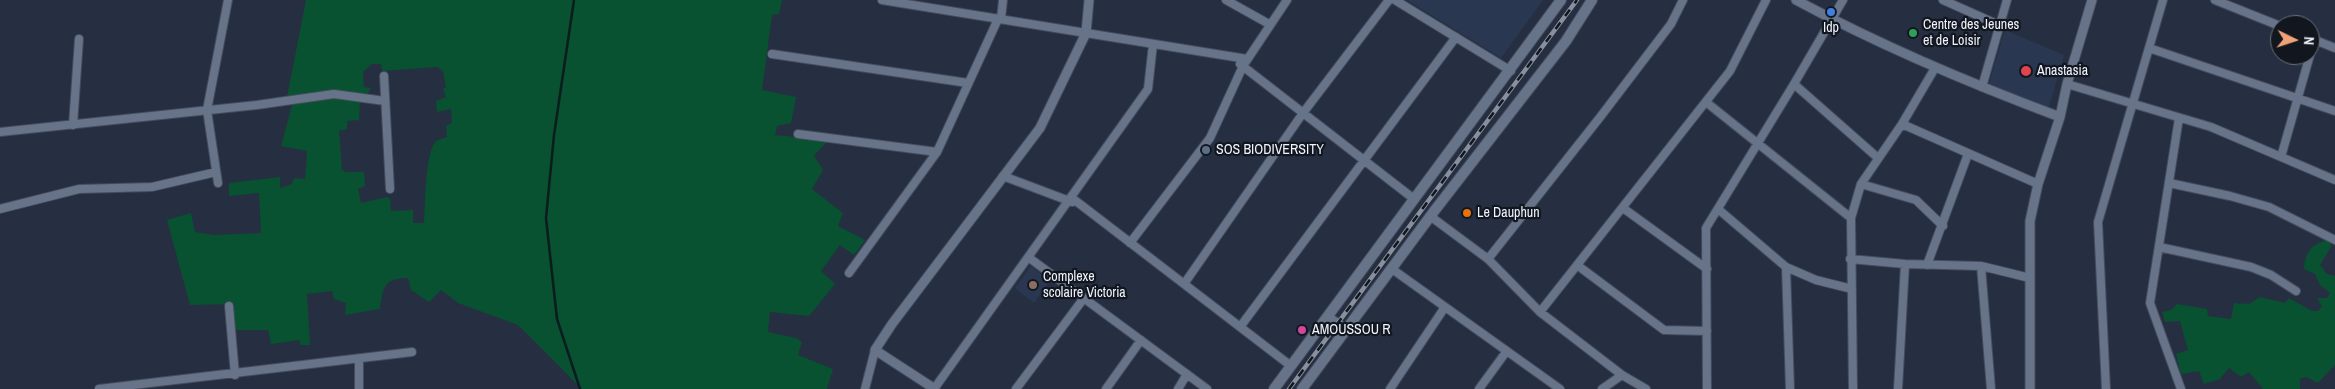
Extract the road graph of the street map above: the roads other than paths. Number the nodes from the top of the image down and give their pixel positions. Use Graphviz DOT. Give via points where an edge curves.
graph roads {
  1 [pos="228,0"];
  2 [pos="882,0"];
  3 [pos="1003,0"];
  4 [pos="1089,0"];
  5 [pos="1226,0"];
  6 [pos="1287,0"];
  7 [pos="1389,0"];
  8 [pos="1395,0"];
  9 [pos="1561,0"];
  10 [pos="1592,0"];
  11 [pos="1683,0"];
  12 [pos="1766,0"];
  13 [pos="1796,0"];
  14 [pos="1843,0"];
  15 [pos="1943,0"];
  16 [pos="2007,0"];
  17 [pos="2092,0"];
  18 [pos="2163,0"];
  19 [pos="2214,0"];
  20 [pos="929,4"];
  21 [pos="999,19"];
  22 [pos="1833,20"];
  23 [pos="2270,22"];
  24 [pos="1269,24"];
  25 [pos="1999,25"];
  26 [pos="1086,33"];
  27 [pos="1456,38"];
  28 [pos="79,39"];
  29 [pos="2320,42"];
  30 [pos="1153,44"];
  31 [pos="2149,48"];
  32 [pos="2335,48"];
  33 [pos="772,54"];
  34 [pos="1245,62"];
  35 [pos="2307,65"];
  36 [pos="1935,68"];
  37 [pos="1510,71"];
  38 [pos="384,76"];
  39 [pos="968,83"];
  40 [pos="1794,84"];
  41 [pos="2067,84"];
  42 [pos="1982,88"];
  43 [pos="2298,98"];
  44 [pos="385,101"];
  45 [pos="1706,102"];
  46 [pos="2132,105"];
  47 [pos="207,110"];
  48 [pos="2335,111"];
  49 [pos="1303,113"];
  50 [pos="2060,117"];
  51 [pos="2180,118"];
  52 [pos="1902,124"];
  53 [pos="73,125"];
  54 [pos="0,132"];
  55 [pos="798,134"];
  56 [pos="1758,143"];
  57 [pos="937,152"];
  58 [pos="1968,154"];
  59 [pos="2281,157"];
  60 [pos="1878,158"];
  61 [pos="1365,161"];
  62 [pos="216,172"];
  63 [pos="1003,176"];
  64 [pos="2335,180"];
  65 [pos="218,183"];
  66 [pos="1861,184"];
  67 [pos="2038,184"];
  68 [pos="2169,184"];
  69 [pos="390,189"];
  70 [pos="1414,199"];
  71 [pos="1070,200"];
  72 [pos="0,208"];
  73 [pos="1623,208"];
  74 [pos="1718,209"];
  75 [pos="1430,216"];
  76 [pos="1851,218"];
  77 [pos="1943,226"];
  78 [pos="2335,240"];
  79 [pos="1130,243"];
  80 [pos="2159,247"];
  81 [pos="1028,257"];
  82 [pos="1488,259"];
  83 [pos="1850,259"];
  84 [pos="1905,264"];
  85 [pos="1578,265"];
  86 [pos="1927,265"];
  87 [pos="1981,266"];
  88 [pos="1786,267"];
  89 [pos="1392,269"];
  90 [pos="1707,269"];
  91 [pos="849,272"];
  92 [pos="2030,278"];
  93 [pos="1184,284"];
  94 [pos="1852,289"];
  95 [pos="2296,291"];
  96 [pos="1084,298"];
  97 [pos="229,306"];
  98 [pos="1445,307"];
  99 [pos="1540,312"];
  100 [pos="1327,317"];
  101 [pos="1240,327"];
  102 [pos="1346,330"];
  103 [pos="1707,331"];
  104 [pos="1141,340"];
  105 [pos="876,350"];
  106 [pos="412,352"];
  107 [pos="1506,352"];
  108 [pos="359,359"];
  109 [pos="1291,366"];
  110 [pos="235,374"];
  111 [pos="1187,374"];
  112 [pos="1622,375"];
  113 [pos="99,389"];
  114 [pos="359,389"];
  115 [pos="865,389"];
  116 [pos="934,389"];
  117 [pos="1016,389"];
  118 [pos="1106,389"];
  119 [pos="1178,389"];
  120 [pos="1207,389"];
  121 [pos="1274,389"];
  122 [pos="1302,389"];
  123 [pos="1390,389"];
  124 [pos="1478,389"];
  125 [pos="1560,389"];
  126 [pos="1602,389"];
  127 [pos="1646,389"];
  128 [pos="1707,389"];
  129 [pos="1790,389"];
  130 [pos="1853,389"];
  131 [pos="1898,389"];
  132 [pos="1991,389"];
  133 [pos="2030,389"];
  134 [pos="2106,389"];
  135 [pos="2180,389"];
  1 -- 47 [label="street"];
  2 -- 20 [label="street"];
  3 -- 21 [label="street"];
  4 -- 26 [label="street"];
  5 -- 24 [label="street"];
  6 -- 24 [label="street"];
  7 -- 49 [label="street"];
  8 -- 27 [label="street"];
  9 -- 37 [label="main road"];
  10 -- 75 [label="main road" via="1566,42"];
  11 -- 82 [label="street" via="1671,24"];
  12 -- 45 [label="street" via="1730,71"];
  13 -- 22 [label="street"];
  14 -- 22 [label="street"];
  15 -- 25 [label="street"];
  16 -- 25 [label="street"];
  17 -- 41 [label="street"];
  18 -- 31 [label="street"];
  19 -- 23 [label="street"];
  20 -- 21 [label="street"];
  21 -- 26 [label="street"];
  21 -- 39 [label="street"];
  22 -- 36 [label="street"];
  22 -- 40 [label="street"];
  24 -- 34 [label="street"];
  25 -- 42 [label="street"];
  26 -- 30 [label="street"];
  26 -- 63 [label="street" via="1040,128"];
  27 -- 37 [label="street"];
  27 -- 61 [label="street"];
  28 -- 53 [label="street"];
  29 -- 32 [label="street"];
  30 -- 34 [label="street"];
  30 -- 71 [label="street" via="1148,89"];
  31 -- 43 [label="street"];
  31 -- 46 [label="street"];
  33 -- 39 [label="street"];
  34 -- 49 [label="street"];
  34 -- 79 [label="street" via="1210,138"];
  35 -- 43 [label="street"];
  36 -- 42 [label="street"];
  36 -- 52 [label="street"];
  37 -- 70 [label="main road"];
  38 -- 44 [label="street"];
  39 -- 57 [label="street"];
  40 -- 56 [label="street"];
  40 -- 60 [label="street"];
  41 -- 46 [label="street"];
  41 -- 50 [label="street"];
  42 -- 50 [label="street"];
  43 -- 48 [label="street"];
  43 -- 59 [label="street"];
  44 -- 47 [label="street" via="334,94"];
  44 -- 69 [label="street"];
  45 -- 56 [label="street"];
  45 -- 73 [label="street"];
  46 -- 51 [label="street"];
  46 -- 134 [label="street" via="2098,222"];
  47 -- 53 [label="street"];
  47 -- 62 [label="street"];
  49 -- 61 [label="street"];
  49 -- 93 [label="street"];
  50 -- 67 [label="street"];
  51 -- 59 [label="street"];
  51 -- 68 [label="street"];
  52 -- 58 [label="street"];
  52 -- 60 [label="street"];
  53 -- 54 [label="street"];
  55 -- 57 [label="street"];
  56 -- 74 [label="street"];
  56 -- 76 [label="street"];
  57 -- 91 [label="street"];
  58 -- 67 [label="street"];
  58 -- 77 [label="street"];
  59 -- 64 [label="street"];
  60 -- 66 [label="street"];
  61 -- 70 [label="street"];
  61 -- 101 [label="street"];
  62 -- 65 [label="street"];
  62 -- 72 [label="street" via="152,188 79,189"];
  63 -- 71 [label="street"];
  63 -- 105 [label="street"];
  66 -- 76 [label="street"];
  66 -- 77 [label="street" via="1916,200"];
  67 -- 92 [label="street" via="2030,221"];
  68 -- 78 [label="street" via="2269,207"];
  68 -- 80 [label="street"];
  70 -- 100 [label="main road"];
  71 -- 79 [label="street"];
  71 -- 81 [label="street"];
  73 -- 85 [label="street"];
  73 -- 90 [label="street"];
  74 -- 88 [label="street"];
  74 -- 90 [label="street" via="1706,228"];
  75 -- 82 [label="street"];
  75 -- 89 [label="main road"];
  76 -- 83 [label="street"];
  77 -- 86 [label="street"];
  79 -- 93 [label="street"];
  80 -- 95 [label="street" via="2251,267"];
  80 -- 135 [label="street" via="2150,303"];
  81 -- 96 [label="street"];
  81 -- 116 [label="street"];
  82 -- 99 [label="street"];
  83 -- 84 [label="street"];
  83 -- 94 [label="street"];
  84 -- 86 [label="street"];
  84 -- 131 [label="street"];
  85 -- 99 [label="street"];
  85 -- 103 [label="street" via="1664,330"];
  86 -- 87 [label="street"];
  87 -- 92 [label="street"];
  87 -- 132 [label="street"];
  88 -- 94 [label="street" via="1816,280"];
  88 -- 129 [label="street"];
  89 -- 98 [label="street"];
  89 -- 102 [label="main road"];
  90 -- 103 [label="street"];
  92 -- 133 [label="street"];
  93 -- 101 [label="street"];
  94 -- 130 [label="street"];
  96 -- 104 [label="street"];
  96 -- 117 [label="street"];
  97 -- 110 [label="street"];
  98 -- 107 [label="street"];
  98 -- 123 [label="street"];
  99 -- 112 [label="street"];
  100 -- 102 [label="main road"];
  100 -- 109 [label="main road"];
  101 -- 109 [label="street"];
  102 -- 122 [label="main road"];
  103 -- 128 [label="street"];
  104 -- 111 [label="street"];
  104 -- 118 [label="street"];
  105 -- 115 [label="street"];
  105 -- 116 [label="street"];
  106 -- 108 [label="street"];
  107 -- 124 [label="street"];
  107 -- 125 [label="street"];
  108 -- 110 [label="street"];
  108 -- 114 [label="street"];
  109 -- 121 [label="main road"];
  110 -- 113 [label="street"];
  111 -- 119 [label="street"];
  111 -- 120 [label="street"];
  112 -- 126 [label="street"];
  112 -- 127 [label="street"];
}
